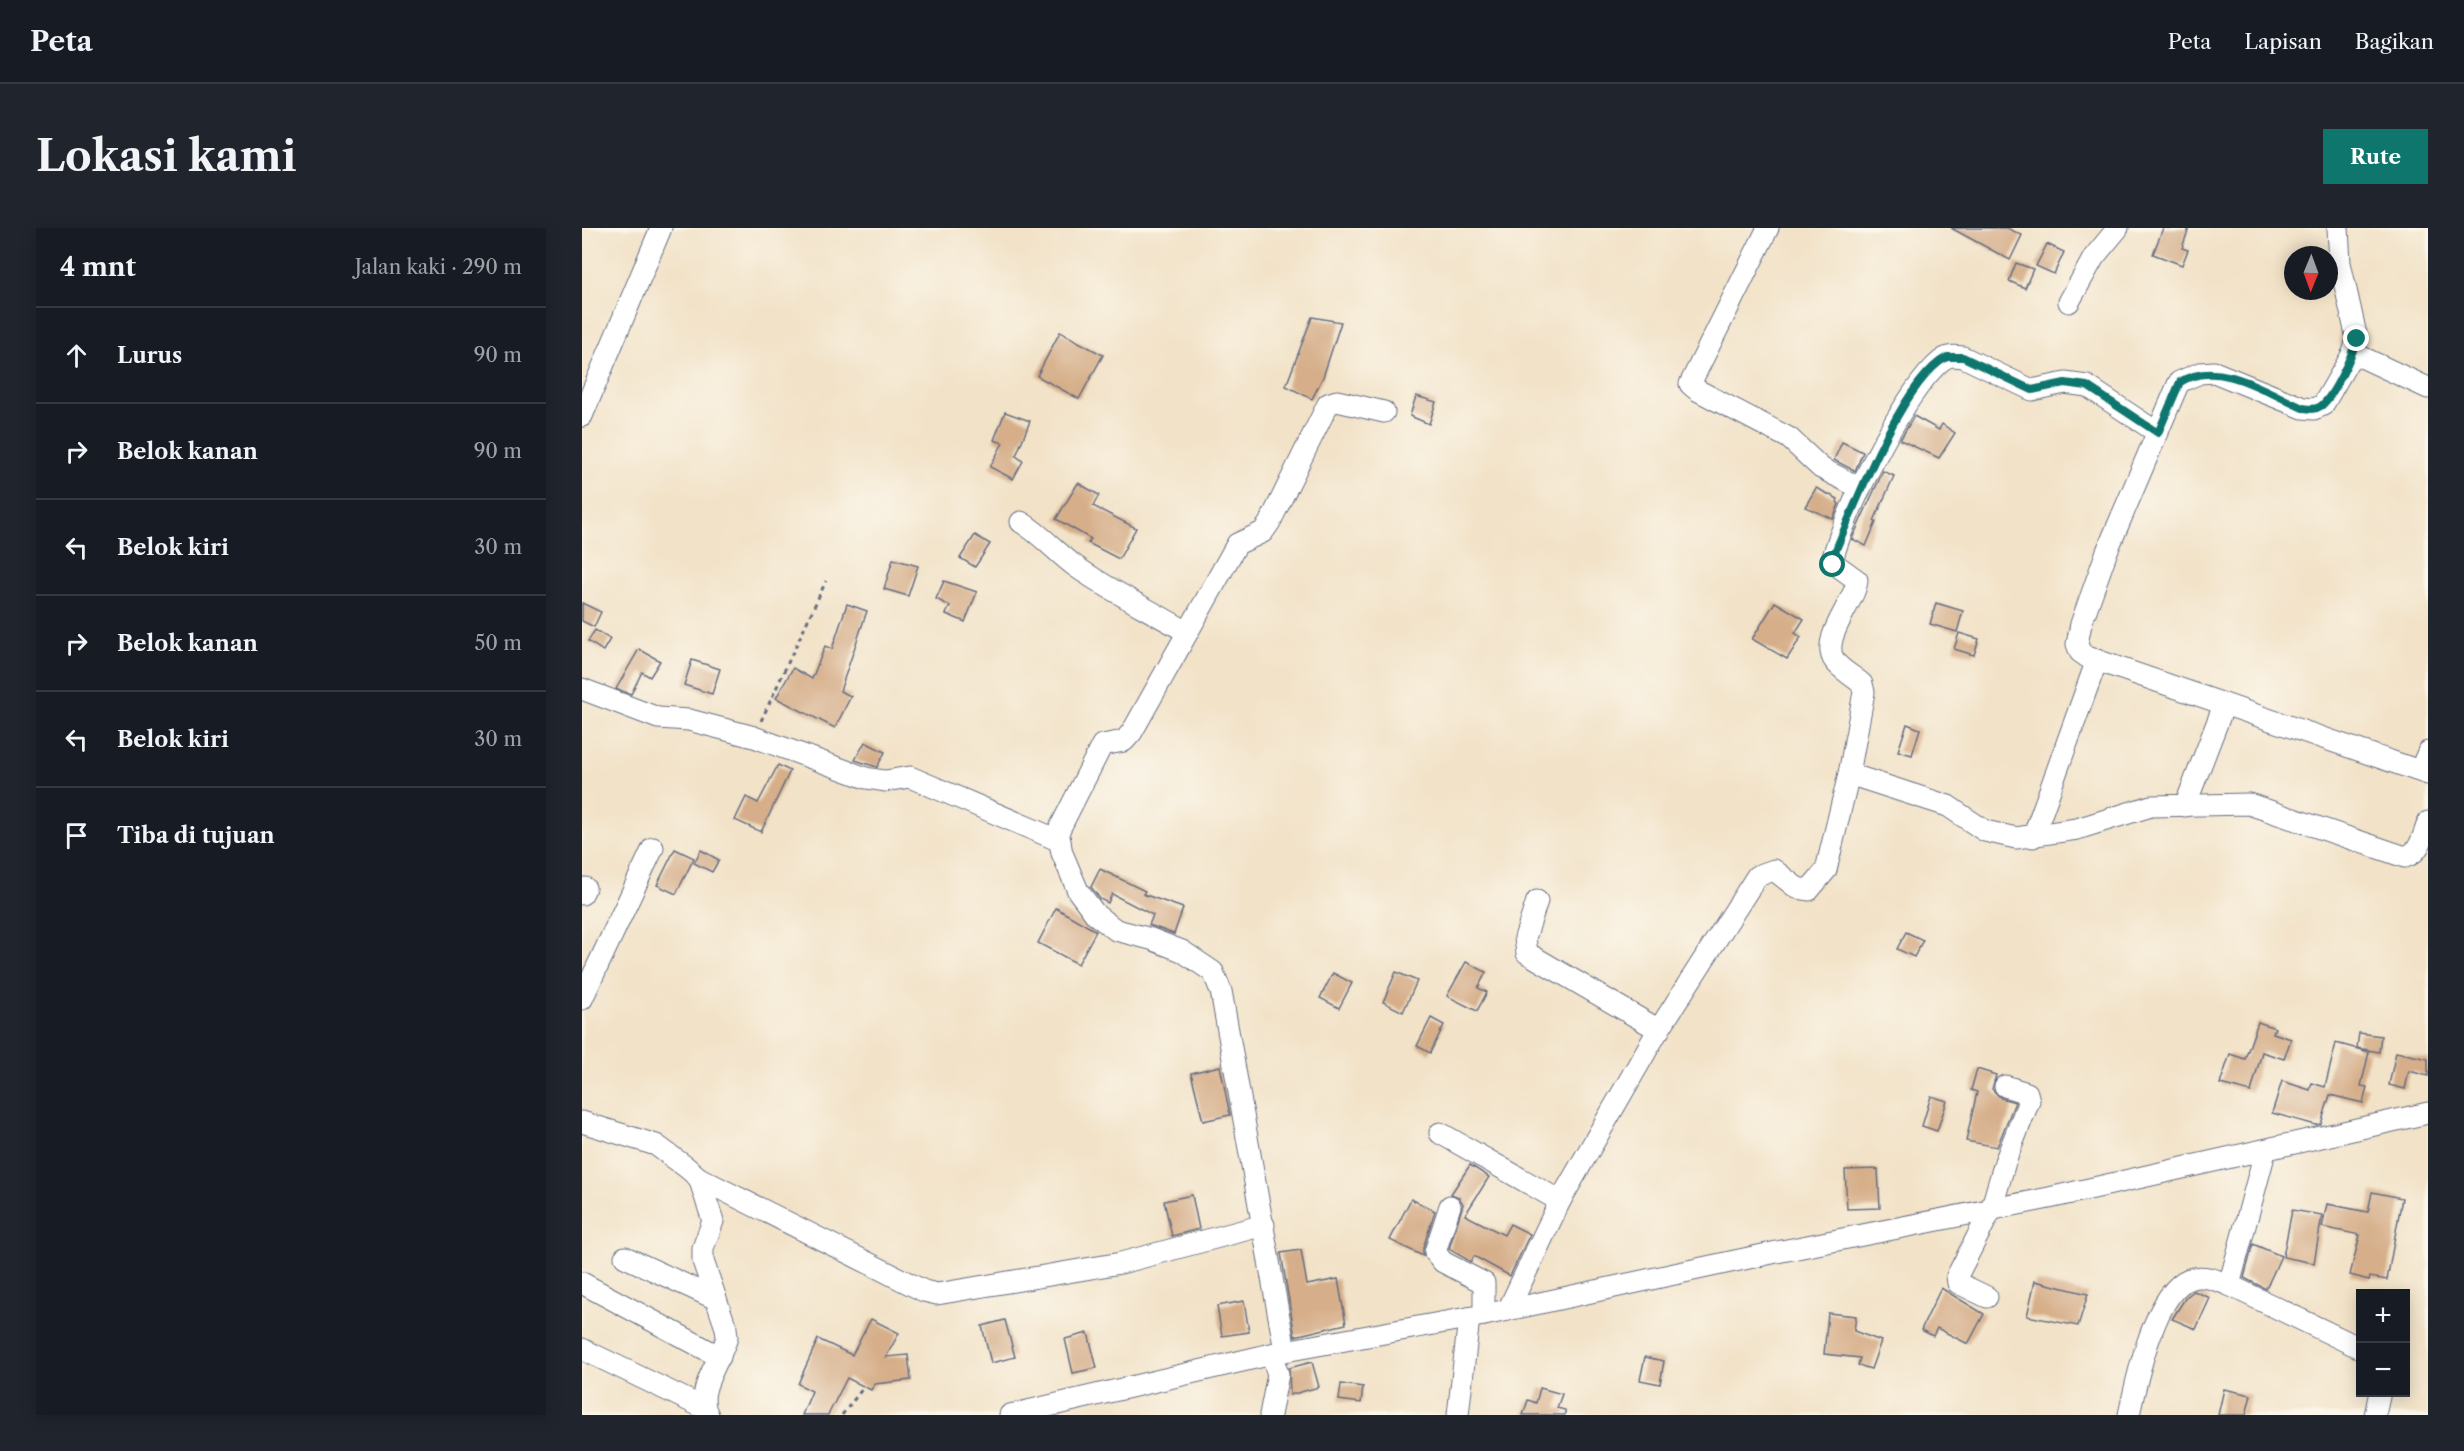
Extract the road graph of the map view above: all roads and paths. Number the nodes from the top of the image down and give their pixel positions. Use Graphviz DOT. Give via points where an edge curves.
graph roads {
  1 [pos="661,228"];
  2 [pos="1768,228"];
  3 [pos="2118,228"];
  4 [pos="2337,228"];
  5 [pos="2069,302"];
  6 [pos="2353,353"];
  7 [pos="2428,388"];
  8 [pos="1384,412"];
  9 [pos="582,416"];
  10 [pos="2158,433"];
  11 [pos="1860,488"];
  12 [pos="1021,522"];
  13 [pos="826,581"];
  14 [pos="1187,632"];
  15 [pos="2097,660"];
  16 [pos="582,690"];
  17 [pos="2224,705"];
  18 [pos="754,737"];
  19 [pos="2425,766"];
  20 [pos="1849,774"];
  21 [pos="2184,806"];
  22 [pos="2428,822"];
  23 [pos="2033,837"];
  24 [pos="1059,841"];
  25 [pos="653,848"];
  26 [pos="1537,901"];
  27 [pos="582,999"];
  28 [pos="1659,1030"];
  29 [pos="2005,1086"];
  30 [pos="2428,1113"];
  31 [pos="582,1122"];
  32 [pos="1440,1133"];
  33 [pos="2265,1152"];
  34 [pos="699,1178"];
  35 [pos="1560,1201"];
  36 [pos="1450,1206"];
  37 [pos="1991,1210"];
  38 [pos="1264,1225"];
  39 [pos="625,1257"];
  40 [pos="582,1283"];
  41 [pos="2229,1285"];
  42 [pos="1987,1297"];
  43 [pos="716,1299"];
  44 [pos="1508,1310"];
  45 [pos="1477,1317"];
  46 [pos="2356,1346"];
  47 [pos="582,1349"];
  48 [pos="1278,1352"];
  49 [pos="720,1357"];
  50 [pos="863,1388"];
  51 [pos="2379,1397"];
  52 [pos="706,1411"];
  53 [pos="842,1415"];
  54 [pos="1010,1415"];
  55 [pos="1270,1415"];
  56 [pos="1458,1415"];
  57 [pos="2129,1415"];
  58 [pos="2375,1415"];
  1 -- 9 [label="street"];
  2 -- 11 [label="street" via="1690,384 1789,438 1821,468"];
  3 -- 5 [label="street" via="2094,257"];
  4 -- 6 [label="street" via="2340,263 2356,326"];
  6 -- 7 [label="street"];
  6 -- 10 [label="street" via="2323,405 2314,409 2303,408 2227,375 2189,376 2180,382"];
  8 -- 14 [label="street" via="1337,401 1328,404 1270,522 1263,532 1237,544"];
  10 -- 11 [label="street" via="2087,386 2065,383 2032,390 1963,357 1947,357 1914,390"];
  10 -- 15 [label="street" via="2077,636 2080,652"];
  11 -- 20 [label="street" via="1832,562 1857,580 1831,646 1833,660 1863,684"];
  12 -- 14 [label="street" via="1041,534 1077,567"];
  13 -- 18 [label="path"];
  14 -- 24 [label="street" via="1132,732 1124,741 1102,745 1065,816 1058,832"];
  15 -- 17 [label="street"];
  15 -- 23 [label="street"];
  16 -- 18 [label="street" via="657,718 689,720"];
  17 -- 19 [label="street"];
  17 -- 21 [label="street"];
  18 -- 24 [label="street" via="867,778 885,781 910,777"];
  20 -- 23 [label="street" via="1948,806 1985,831 2016,838"];
  20 -- 28 [label="street" via="1833,848 1817,884 1809,890 1797,888 1774,870 1757,876"];
  21 -- 22 [label="street" via="2256,805 2405,857 2418,849"];
  21 -- 23 [label="street" via="2151,806 2106,822"];
  24 -- 38 [label="street" via="1078,891 1096,915 1116,930 1182,951 1213,972 1221,991"];
  25 -- 27 [label="street"];
  26 -- 28 [label="street" via="1525,938 1527,953"];
  28 -- 35 [label="street"];
  29 -- 37 [label="street" via="2027,1093 2029,1101"];
  30 -- 33 [label="street"];
  31 -- 34 [label="street" via="656,1145"];
  32 -- 35 [label="street"];
  33 -- 37 [label="street"];
  33 -- 41 [label="street"];
  34 -- 38 [label="street" via="937,1294 1122,1263"];
  34 -- 43 [label="street" via="713,1221 703,1248 703,1261"];
  35 -- 44 [label="street"];
  36 -- 45 [label="street" via="1436,1252 1443,1262 1484,1283"];
  37 -- 42 [label="street" via="1957,1276 1958,1283"];
  37 -- 44 [label="street"];
  38 -- 48 [label="street"];
  39 -- 43 [label="street"];
  40 -- 49 [label="street"];
  41 -- 46 [label="street"];
  41 -- 57 [label="street" via="2195,1278 2174,1290 2158,1316 2145,1350"];
  43 -- 49 [label="street" via="727,1337"];
  44 -- 45 [label="street"];
  45 -- 48 [label="street"];
  45 -- 56 [label="street"];
  47 -- 52 [label="street"];
  48 -- 54 [label="street"];
  48 -- 55 [label="street"];
  49 -- 52 [label="street" via="706,1387"];
  50 -- 53 [label="path"];
  51 -- 58 [label="street"];
}
